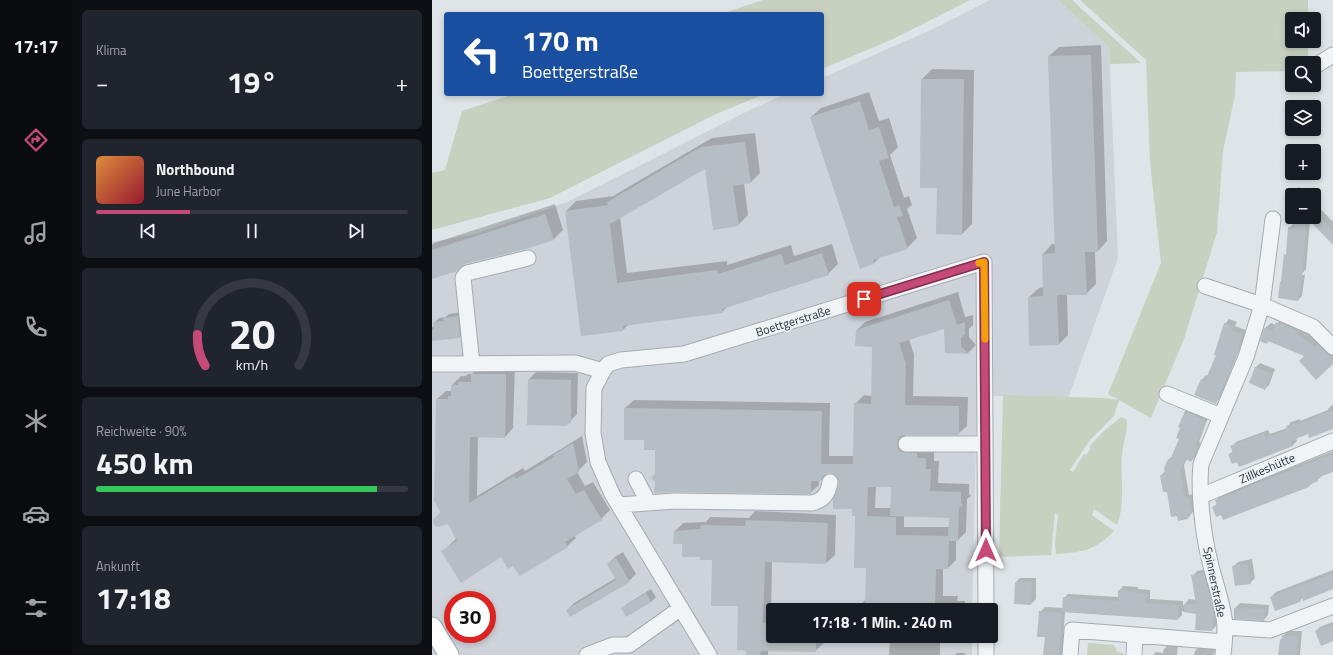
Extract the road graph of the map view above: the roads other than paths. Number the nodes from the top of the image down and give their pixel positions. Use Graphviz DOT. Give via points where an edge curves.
graph roads {
  1 [pos="1333,56"];
  2 [pos="1321,63"];
  3 [pos="1273,219"];
  4 [pos="528,258"];
  5 [pos="1205,286"];
  6 [pos="1262,305"];
  7 [pos="1333,347"];
  8 [pos="432,364"];
  9 [pos="472,364"];
  10 [pos="603,371"];
  11 [pos="1167,394"];
  12 [pos="1221,416"];
  13 [pos="1333,441"];
  14 [pos="906,444"];
  15 [pos="985,444"];
  16 [pos="636,479"];
  17 [pos="830,482"];
  18 [pos="1201,496"];
  19 [pos="648,502"];
  20 [pos="619,505"];
  21 [pos="986,603"];
  22 [pos="1333,606"];
  23 [pos="681,608"];
  24 [pos="432,627"];
  25 [pos="1136,635"];
  26 [pos="1224,641"];
  27 [pos="986,643"];
  28 [pos="628,650"];
  29 [pos="449,655"];
  30 [pos="587,655"];
  31 [pos="709,655"];
  32 [pos="986,655"];
  33 [pos="1070,655"];
  34 [pos="1134,655"];
  1 -- 2 [label="street"];
  3 -- 6 [label="street"];
  4 -- 9 [label="street" via="467,273 463,278"];
  5 -- 6 [label="street"];
  6 -- 7 [label="street" via="1313,327"];
  6 -- 12 [label="street" via="1246,357"];
  8 -- 9 [label="street"];
  9 -- 10 [label="street" via="575,363"];
  10 -- 15 [label="street, Boettgerstraße" via="608,364 621,360 684,354 984,262"];
  10 -- 20 [label="street" via="594,388 594,433 598,462"];
  11 -- 12 [label="street"];
  12 -- 18 [label="street" via="1201,464"];
  13 -- 18 [label="street, Zillkeshütte"];
  14 -- 15 [label="street"];
  15 -- 21 [label="street"];
  16 -- 19 [label="street"];
  17 -- 19 [label="street" via="824,498 812,502"];
  18 -- 26 [label="street, Spinnerstraße" via="1210,562 1218,588"];
  19 -- 20 [label="street"];
  20 -- 23 [label="street"];
  22 -- 26 [label="street" via="1270,630"];
  23 -- 28 [label="street"];
  23 -- 31 [label="street"];
  24 -- 29 [label="main road"];
  25 -- 26 [label="street"];
  25 -- 33 [label="street" via="1072,630"];
  25 -- 34 [label="street"];
  27 -- 32 [label="street"];
  28 -- 30 [label="street" via="613,645"];
}
